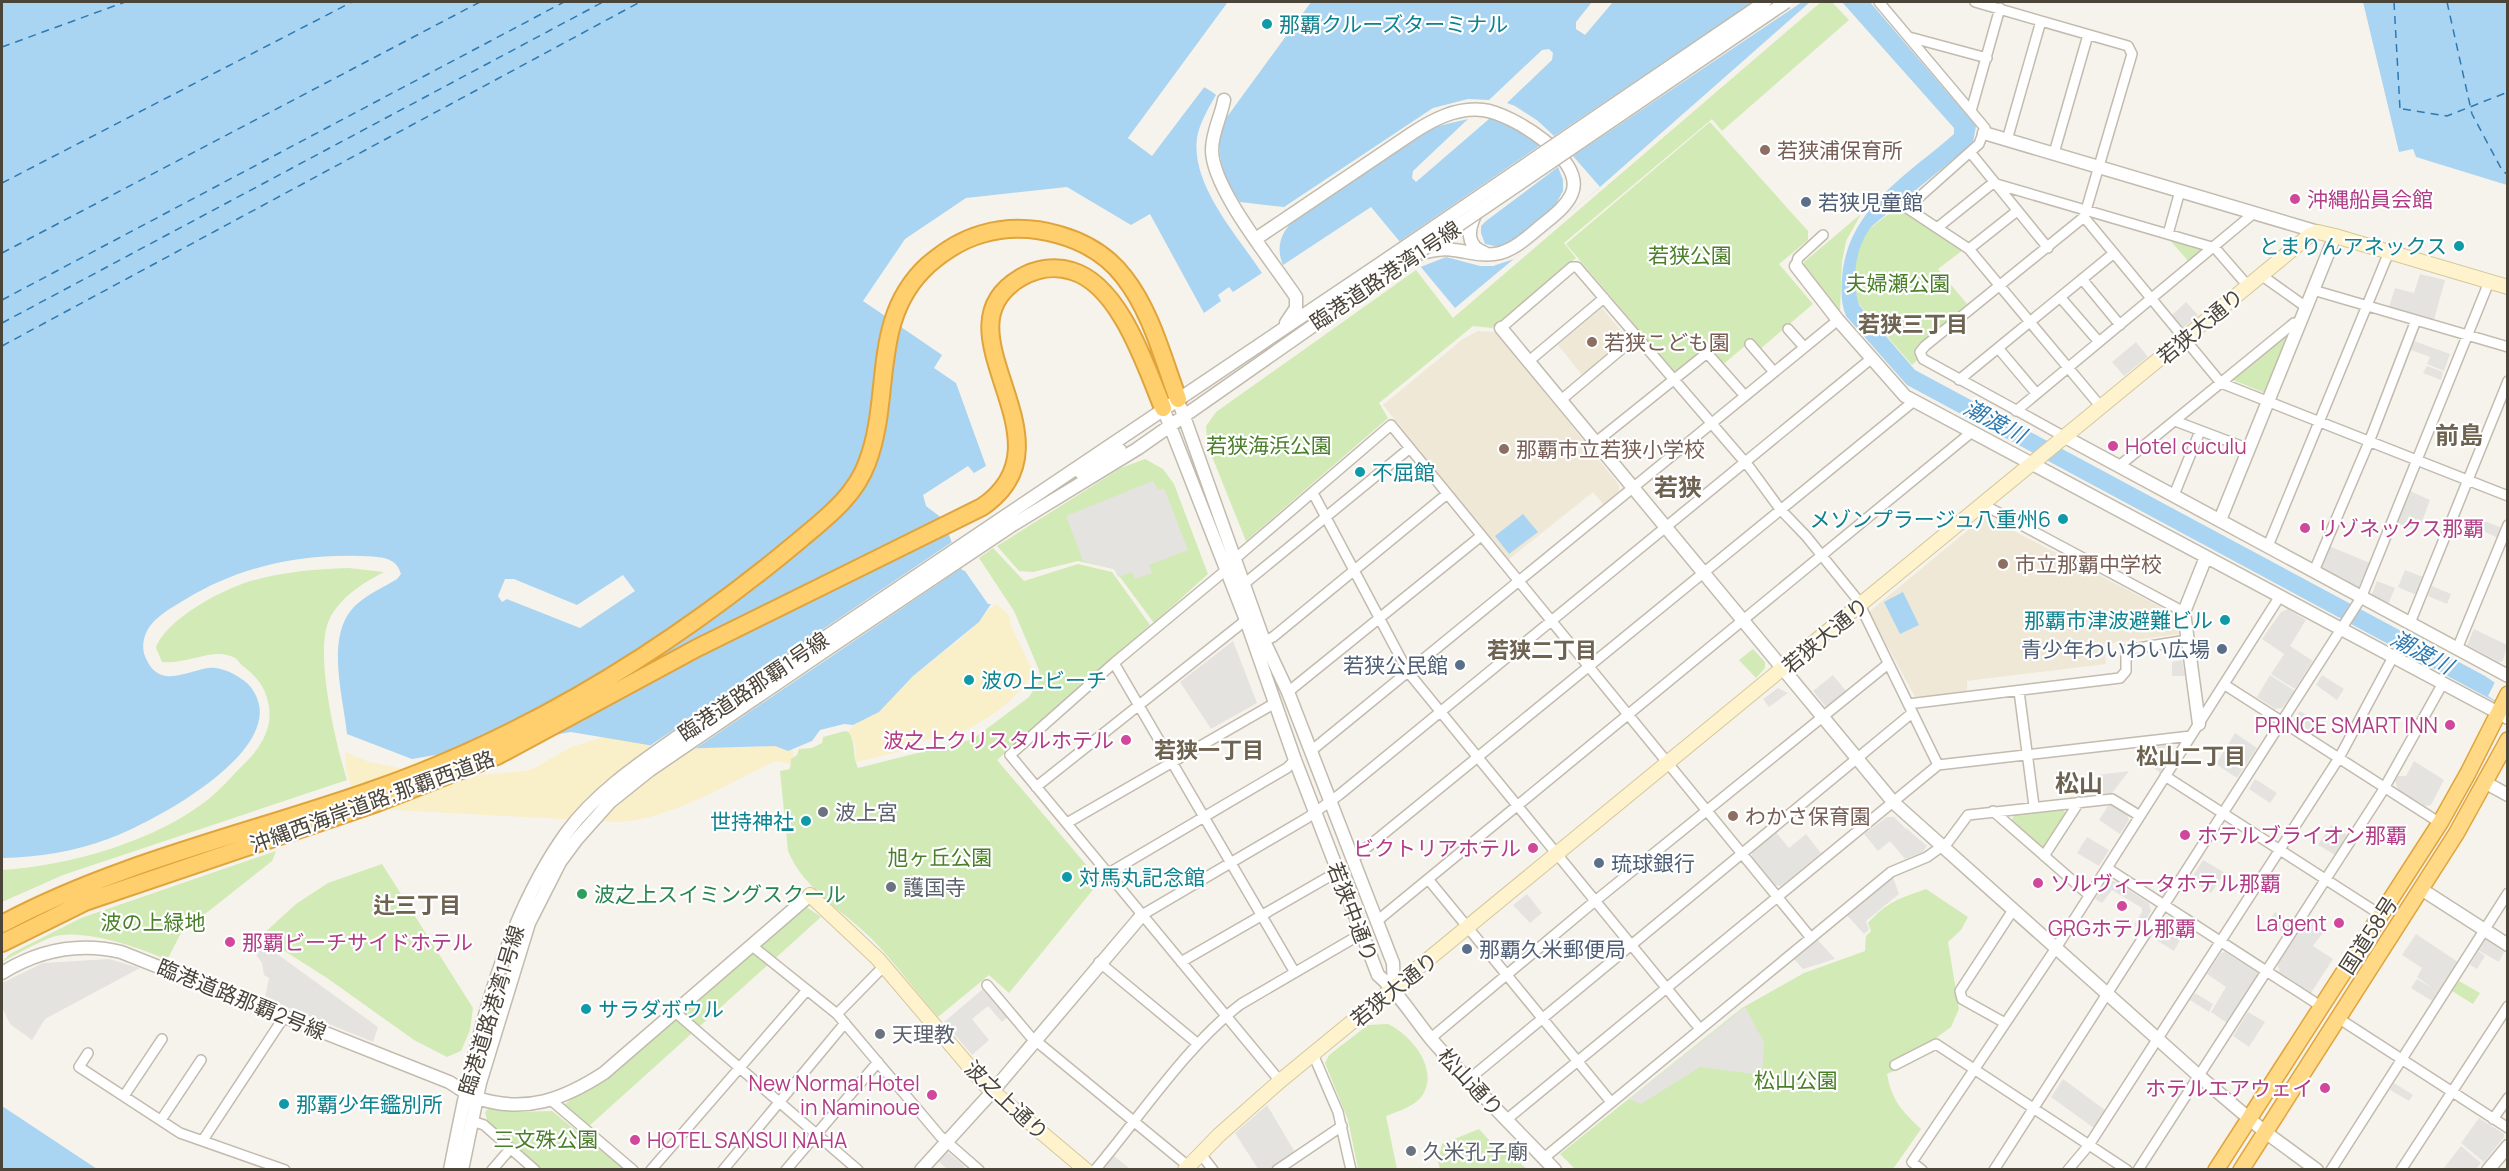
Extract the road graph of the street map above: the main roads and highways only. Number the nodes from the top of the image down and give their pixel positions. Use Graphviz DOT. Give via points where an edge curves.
graph roads {
  1 [pos="2508,287"];
  2 [pos="1178,399"];
  3 [pos="1166,418"];
  4 [pos="2504,707"];
  5 [pos="2508,740"];
  6 [pos="810,895"];
  7 [pos="2,924"];
  8 [pos="2,943"];
  9 [pos="1186,1168"];
  10 [pos="1086,1170"];
  11 [pos="2216,1170"];
  12 [pos="2241,1170"];
  1 -- 9 [label="main road, 若狭大通り" via="2318,232 1280,1081"];
  2 -- 7 [label="highway, 沖縄西海岸道路;那覇西道路" via="1144,311 1127,281 1104,258 1069,238 1026,229 978,235 940,255 908,289 888,335 877,427 862,476 832,513 742,588 622,671 490,743 372,790 85,886"];
  3 -- 8 [label="highway, 沖縄西海岸道路;那覇西道路" via="1131,334 1096,285 1085,276 1062,268 1026,274 1000,296 990,327 992,354 1015,419 1017,456 1008,479 989,503 762,615 497,756 377,803 85,902"];
  4 -- 11 [label="highway, 国道58号" via="2439,823"];
  5 -- 12 [label="highway, 国道58号" via="2421,889"];
  6 -- 10 [label="main road, 波之上通り" via="884,966 992,1092"];
}
